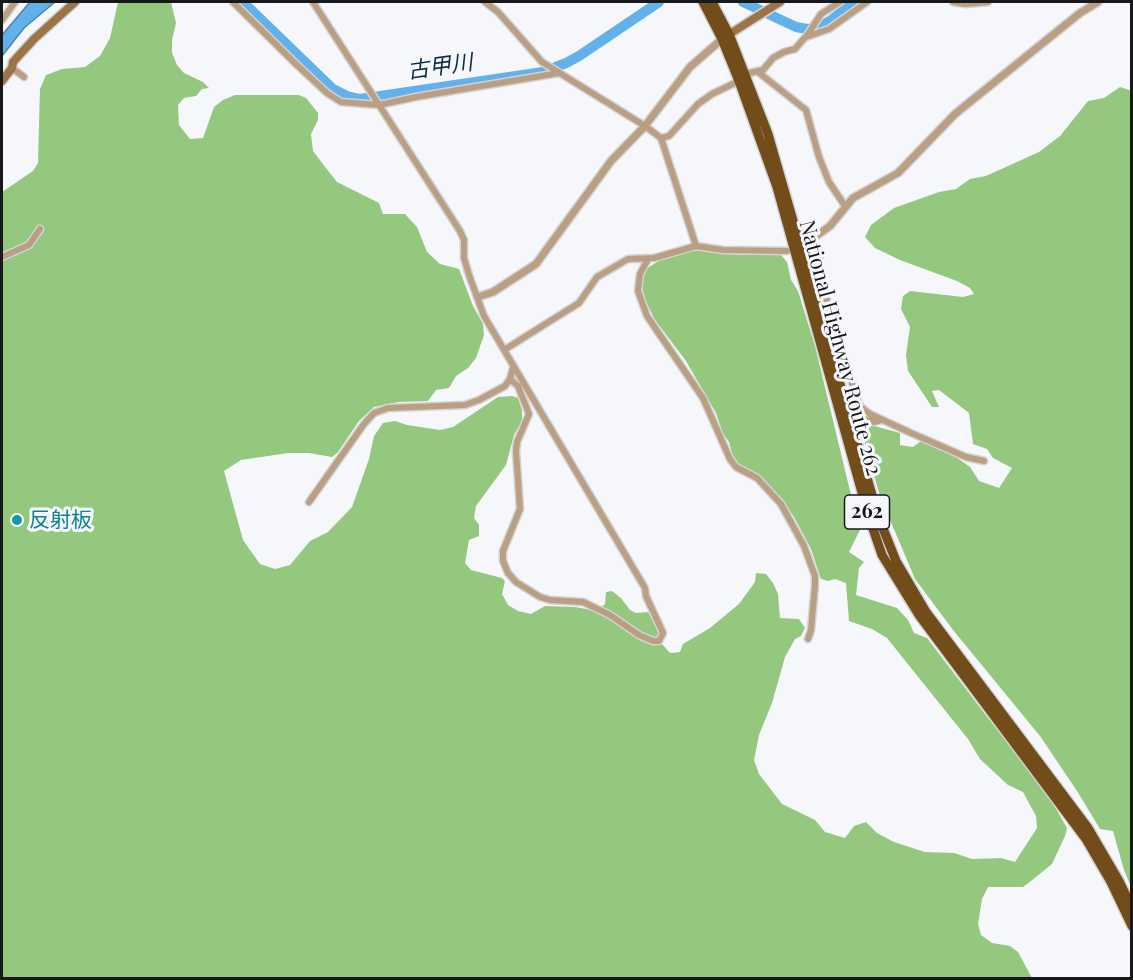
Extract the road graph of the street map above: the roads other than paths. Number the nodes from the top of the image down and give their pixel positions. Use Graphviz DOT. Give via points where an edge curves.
graph roads {
  1 [pos="15,2"];
  2 [pos="75,2"];
  3 [pos="233,2"];
  4 [pos="313,2"];
  5 [pos="485,2"];
  6 [pos="703,2"];
  7 [pos="712,2"];
  8 [pos="840,2"];
  9 [pos="867,2"];
  10 [pos="953,2"];
  11 [pos="988,2"];
  12 [pos="1095,2"];
  13 [pos="777,4"];
  14 [pos="2,20"];
  15 [pos="807,36"];
  16 [pos="725,37"];
  17 [pos="12,68"];
  18 [pos="758,72"];
  19 [pos="558,73"];
  20 [pos="24,77"];
  21 [pos="742,77"];
  22 [pos="2,81"];
  23 [pos="378,105"];
  24 [pos="645,126"];
  25 [pos="661,138"];
  26 [pos="845,206"];
  27 [pos="40,230"];
  28 [pos="812,240"];
  29 [pos="805,244"];
  30 [pos="696,246"];
  31 [pos="787,251"];
  32 [pos="2,257"];
  33 [pos="648,260"];
  34 [pos="478,297"];
  35 [pos="504,350"];
  36 [pos="513,368"];
  37 [pos="510,379"];
  38 [pos="846,418"];
  39 [pos="881,420"];
  40 [pos="984,460"];
  41 [pos="309,502"];
  42 [pos="808,639"];
  43 [pos="1131,908"];
  44 [pos="1131,926"];
  1 -- 14 [label="street"];
  2 -- 17 [label="main road" via="34,39"];
  3 -- 23 [label="street" via="335,99"];
  4 -- 23 [label="street"];
  5 -- 19 [label="street" via="542,62"];
  6 -- 16 [label="highway, National Highway Route 262 / 262"];
  7 -- 16 [label="highway, National Highway Route 262 / 262"];
  8 -- 15 [label="street" via="821,14"];
  9 -- 15 [label="street" via="829,29"];
  10 -- 11 [label="street"];
  12 -- 26 [label="street" via="955,114 898,173"];
  13 -- 16 [label="main road"];
  15 -- 18 [label="street" via="795,49 773,58"];
  16 -- 21 [label="highway, National Highway Route 262 / 262"];
  16 -- 24 [label="street" via="690,67"];
  17 -- 20 [label="street"];
  17 -- 22 [label="main road"];
  18 -- 21 [label="street"];
  18 -- 26 [label="street" via="806,110 819,157"];
  19 -- 23 [label="street"];
  19 -- 24 [label="street"];
  21 -- 25 [label="street" via="698,104 669,136"];
  21 -- 38 [label="highway, National Highway Route 262 / 262" via="768,134 785,186"];
  23 -- 34 [label="street" via="460,231 464,258"];
  24 -- 25 [label="street"];
  24 -- 34 [label="street" via="611,161 536,264 493,292"];
  25 -- 30 [label="street"];
  26 -- 28 [label="street"];
  27 -- 32 [label="street" via="29,245"];
  28 -- 29 [label="street"];
  28 -- 39 [label="street" via="858,402"];
  30 -- 31 [label="street"];
  30 -- 33 [label="street"];
  33 -- 35 [label="street" via="628,259 619,264 597,278 579,303"];
  33 -- 42 [label="street" via="640,274 638,291 647,316 703,398 730,459 781,504 804,546 815,576"];
  34 -- 35 [label="street"];
  35 -- 36 [label="street"];
  36 -- 37 [label="street"];
  36 -- 37 [label="street" via="645,588 663,633 659,641 639,635 583,602 540,597 508,573 503,561 504,544 520,509 517,442 529,414 518,386"];
  37 -- 41 [label="street" via="504,386 465,405 388,408 374,413"];
  38 -- 39 [label="street"];
  38 -- 43 [label="highway, National Highway Route 262 / 262" via="878,516 905,578 926,612 1088,828"];
  38 -- 44 [label="highway, National Highway Route 262 / 262" via="878,544 894,577 1086,839"];
  39 -- 40 [label="street" via="966,457"];
}
